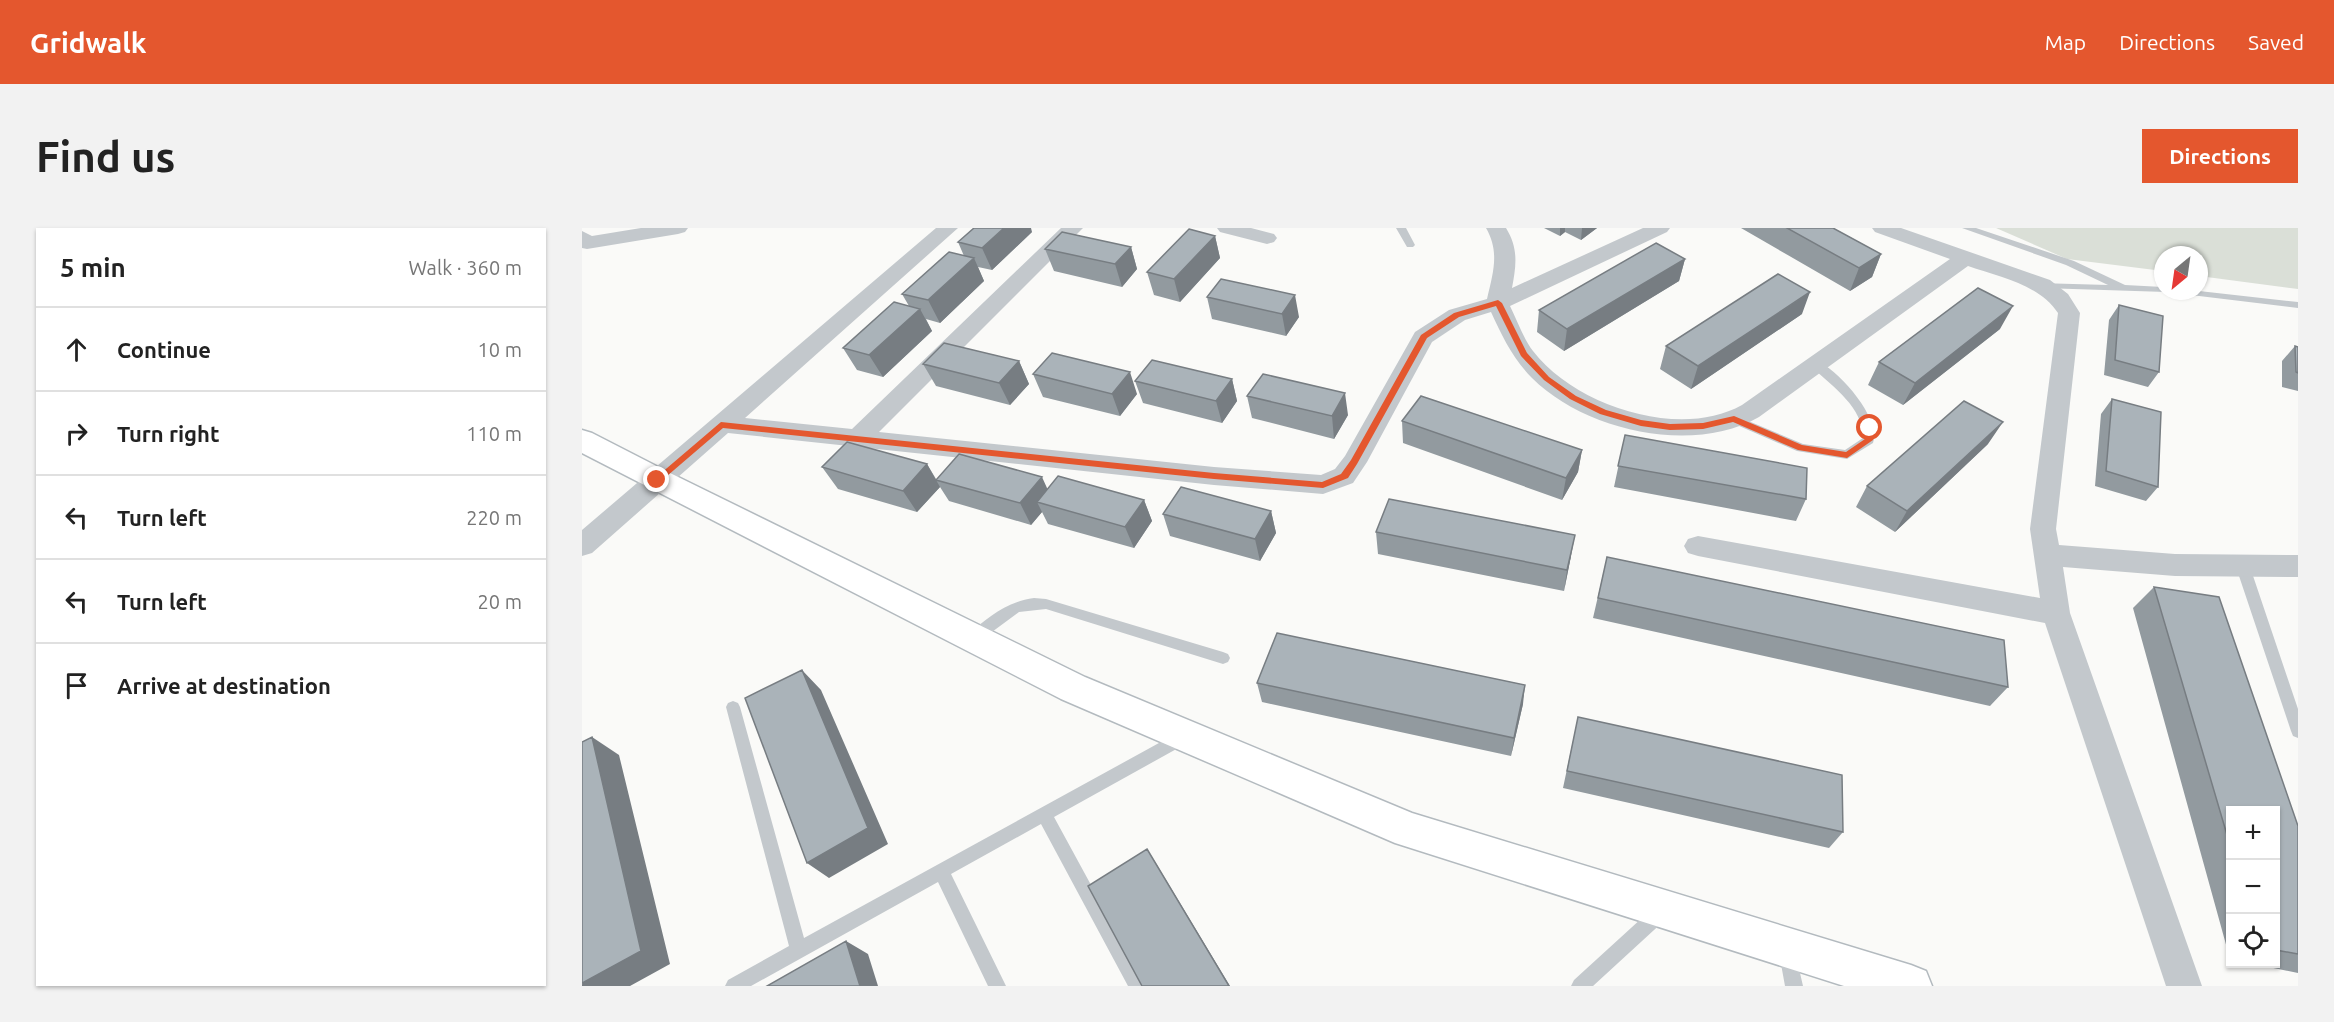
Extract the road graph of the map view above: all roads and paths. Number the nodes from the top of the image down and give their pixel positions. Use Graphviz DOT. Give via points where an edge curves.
graph roads {
  1 [pos="678,228"];
  2 [pos="948,228"];
  3 [pos="1073,228"];
  4 [pos="1227,228"];
  5 [pos="1401,228"];
  6 [pos="1496,228"];
  7 [pos="1660,228"];
  8 [pos="1882,228"];
  9 [pos="1967,228"];
  10 [pos="582,237"];
  11 [pos="1267,238"];
  12 [pos="1410,245"];
  13 [pos="1967,257"];
  14 [pos="2042,285"];
  15 [pos="2121,287"];
  16 [pos="2154,289"];
  17 [pos="2208,295"];
  18 [pos="1498,303"];
  19 [pos="2298,305"];
  20 [pos="1817,365"];
  21 [pos="1734,419"];
  22 [pos="721,424"];
  23 [pos="857,439"];
  24 [pos="582,440"];
  25 [pos="657,480"];
  26 [pos="582,546"];
  27 [pos="1698,546"];
  28 [pos="2048,555"];
  29 [pos="2242,564"];
  30 [pos="2298,566"];
  31 [pos="2056,613"];
  32 [pos="972,639"];
  33 [pos="1223,658"];
  34 [pos="733,706"];
  35 [pos="2298,731"];
  36 [pos="1185,736"];
  37 [pos="1044,814"];
  38 [pos="941,871"];
  39 [pos="1664,910"];
  40 [pos="1787,948"];
  41 [pos="799,950"];
  42 [pos="734,986"];
  43 [pos="997,986"];
  44 [pos="1137,986"];
  45 [pos="1580,986"];
  46 [pos="1794,986"];
  47 [pos="1911,986"];
  48 [pos="2184,986"];
  1 -- 10 [label="street" via="587,243"];
  2 -- 22 [label="street"];
  3 -- 23 [label="street"];
  4 -- 11 [label="street"];
  5 -- 12 [label="lane"];
  6 -- 18 [label="street" via="1506,245 1507,260"];
  7 -- 18 [label="street"];
  8 -- 13 [label="street"];
  9 -- 15 [label="lane" via="2070,263"];
  13 -- 14 [label="street"];
  13 -- 20 [label="street"];
  14 -- 15 [label="lane"];
  14 -- 28 [label="street" via="2060,299 2069,313 2043,529"];
  15 -- 16 [label="lane"];
  17 -- 19 [label="lane"];
  18 -- 21 [label="street" via="1524,355 1546,378 1603,412 1670,427 1703,426"];
  18 -- 23 [label="street" via="1457,315 1424,337 1354,462 1344,476 1323,485"];
  20 -- 21 [label="street"];
  20 -- 21 [label="lane" via="1860,409 1870,428 1869,440 1847,455 1801,448"];
  22 -- 23 [label="street"];
  22 -- 25 [label="street"];
  24 -- 25 [label="main road"];
  25 -- 26 [label="street"];
  25 -- 32 [label="main road"];
  27 -- 31 [label="street"];
  28 -- 29 [label="street" via="2175,565"];
  28 -- 31 [label="street"];
  29 -- 30 [label="street"];
  29 -- 35 [label="lane"];
  31 -- 48 [label="street"];
  32 -- 33 [label="lane" via="1013,608 1028,603 1046,604"];
  32 -- 36 [label="main road"];
  34 -- 41 [label="lane"];
  36 -- 37 [label="lane"];
  36 -- 39 [label="main road" via="1409,830"];
  37 -- 38 [label="lane"];
  37 -- 44 [label="lane"];
  38 -- 41 [label="lane"];
  38 -- 43 [label="lane"];
  39 -- 40 [label="main road"];
  39 -- 45 [label="lane"];
  40 -- 46 [label="lane"];
  40 -- 47 [label="main road"];
  41 -- 42 [label="lane"];
}
